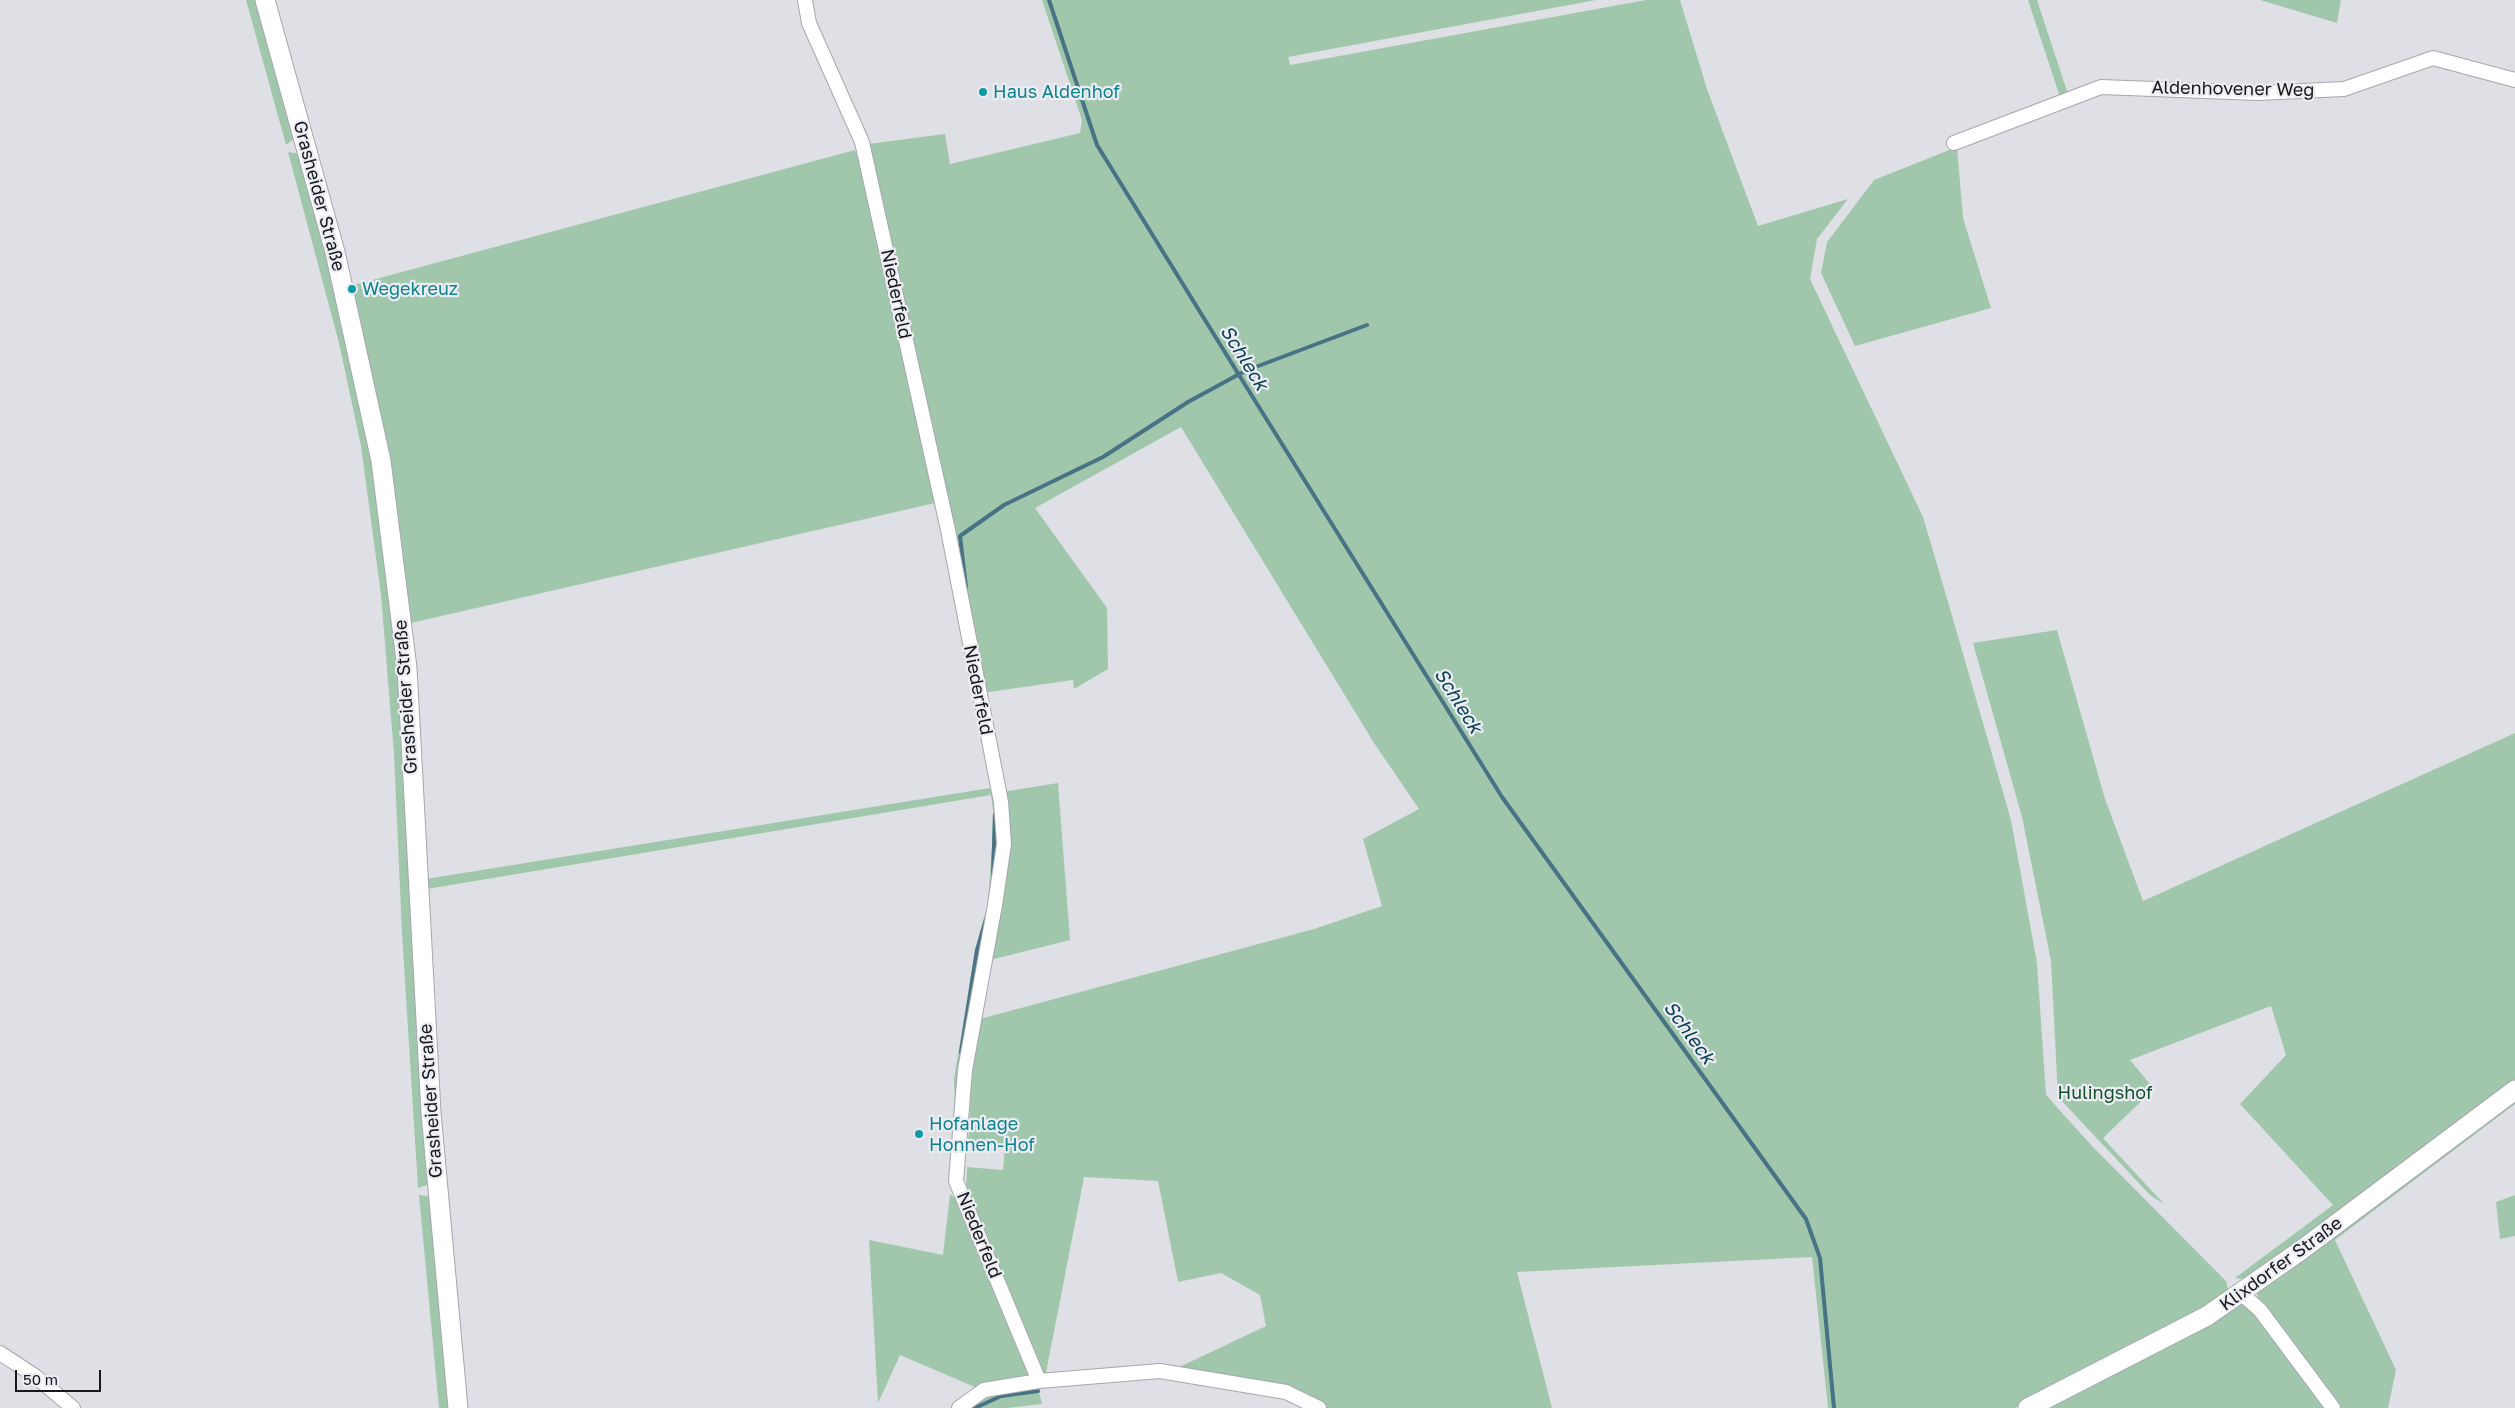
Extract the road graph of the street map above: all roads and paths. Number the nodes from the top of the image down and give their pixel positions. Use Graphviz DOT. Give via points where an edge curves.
graph roads {
  1 [pos="266,0"];
  2 [pos="806,0"];
  3 [pos="2515,80"];
  4 [pos="1954,143"];
  5 [pos="2515,1090"];
  6 [pos="2242,1294"];
  7 [pos="0,1353"];
  8 [pos="1039,1382"];
  9 [pos="73,1408"];
  10 [pos="458,1408"];
  11 [pos="958,1408"];
  12 [pos="1319,1408"];
  13 [pos="2028,1408"];
  14 [pos="2333,1408"];
  1 -- 10 [label="street, Grasheider Straße" via="335,252 381,462 407,668 431,1113"];
  2 -- 8 [label="street, Niederfeld" via="808,23 862,142 948,530 1001,802 1004,844 966,1070 956,1181"];
  3 -- 4 [label="street, Aldenhovener Weg" via="2433,58 2344,90 2258,93 2101,87"];
  5 -- 6 [label="street, Klixdorfer Straße"];
  6 -- 13 [label="street, Klixdorfer Straße" via="2163,1341"];
  6 -- 14 [label="street" via="2260,1310"];
  7 -- 9 [label="street" via="35,1376"];
  8 -- 11 [label="street" via="984,1390"];
  8 -- 12 [label="street" via="1160,1371 1286,1392"];
}
